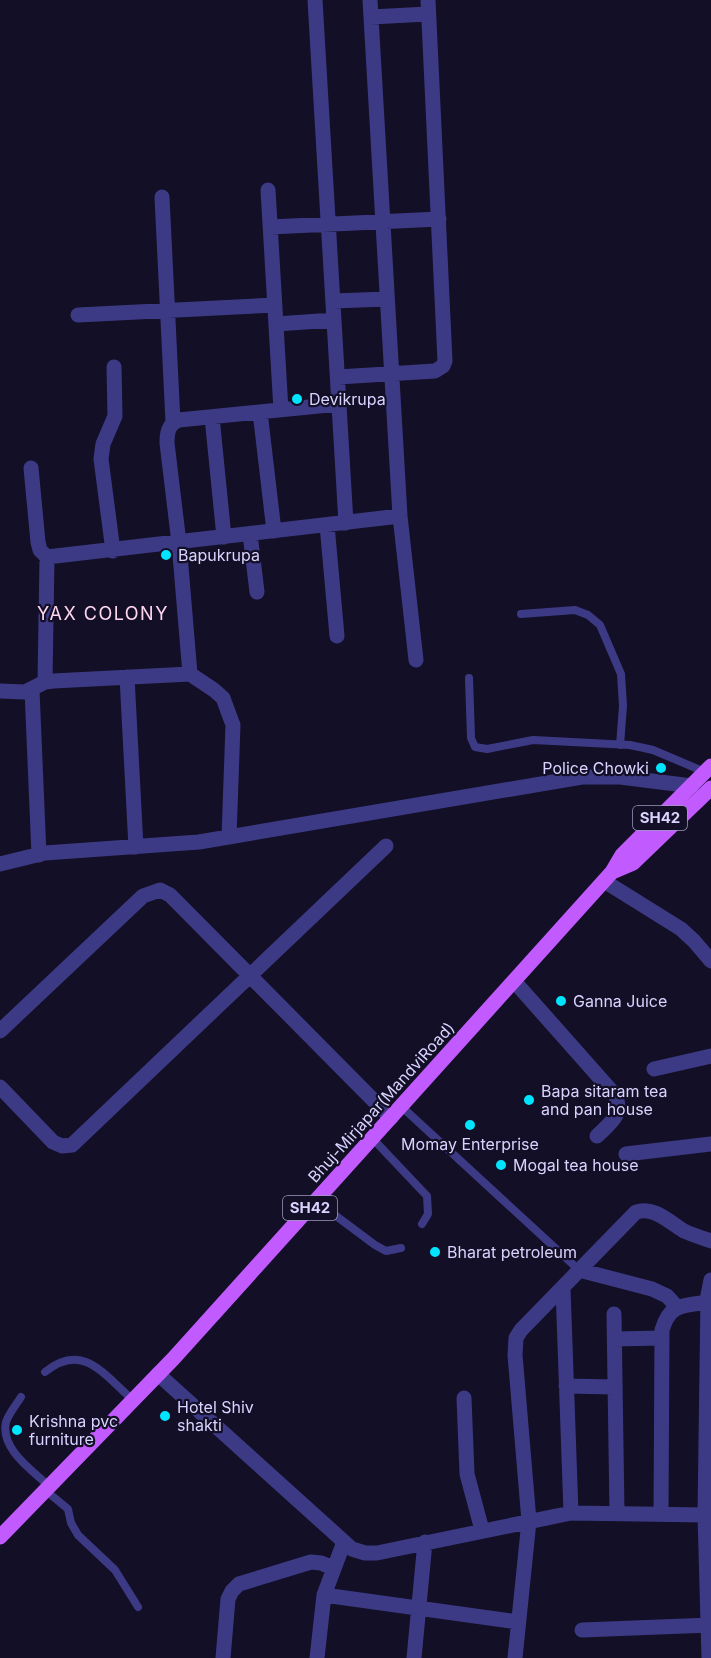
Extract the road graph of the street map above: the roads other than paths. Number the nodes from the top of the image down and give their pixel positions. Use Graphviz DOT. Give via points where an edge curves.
graph roads {
  1 [pos="315,0"];
  2 [pos="370,0"];
  3 [pos="428,7"];
  4 [pos="371,17"];
  5 [pos="268,190"];
  6 [pos="162,197"];
  7 [pos="439,219"];
  8 [pos="383,222"];
  9 [pos="329,225"];
  10 [pos="270,227"];
  11 [pos="387,299"];
  12 [pos="333,301"];
  13 [pos="275,305"];
  14 [pos="168,310"];
  15 [pos="78,315"];
  16 [pos="334,320"];
  17 [pos="276,324"];
  18 [pos="114,367"];
  19 [pos="392,374"];
  20 [pos="338,377"];
  21 [pos="339,404"];
  22 [pos="281,410"];
  23 [pos="260,412"];
  24 [pos="212,417"];
  25 [pos="173,422"];
  26 [pos="31,468"];
  27 [pos="400,516"];
  28 [pos="346,523"];
  29 [pos="327,525"];
  30 [pos="274,531"];
  31 [pos="250,534"];
  32 [pos="224,537"];
  33 [pos="179,543"];
  34 [pos="112,551"];
  35 [pos="47,557"];
  36 [pos="257,592"];
  37 [pos="521,614"];
  38 [pos="338,636"];
  39 [pos="416,660"];
  40 [pos="190,674"];
  41 [pos="128,677"];
  42 [pos="469,678"];
  43 [pos="39,686"];
  44 [pos="0,691"];
  45 [pos="620,745"];
  46 [pos="709,770"];
  47 [pos="692,786"];
  48 [pos="711,788"];
  49 [pos="229,837"];
  50 [pos="386,846"];
  51 [pos="136,847"];
  52 [pos="39,855"];
  53 [pos="0,864"];
  54 [pos="608,877"];
  55 [pos="711,961"];
  56 [pos="249,975"];
  57 [pos="514,981"];
  58 [pos="1,1026"];
  59 [pos="711,1056"];
  60 [pos="654,1069"];
  61 [pos="0,1087"];
  62 [pos="396,1113"];
  63 [pos="597,1136"];
  64 [pos="373,1139"];
  65 [pos="711,1144"];
  66 [pos="626,1154"];
  67 [pos="316,1201"];
  68 [pos="422,1224"];
  69 [pos="711,1241"];
  70 [pos="401,1248"];
  71 [pos="579,1270"];
  72 [pos="711,1280"];
  73 [pos="563,1288"];
  74 [pos="708,1302"];
  75 [pos="677,1307"];
  76 [pos="614,1314"];
  77 [pos="662,1338"];
  78 [pos="615,1340"];
  79 [pos="45,1372"];
  80 [pos="158,1374"];
  81 [pos="566,1386"];
  82 [pos="615,1387"];
  83 [pos="21,1397"];
  84 [pos="464,1398"];
  85 [pos="133,1400"];
  86 [pos="47,1488"];
  87 [pos="571,1513"];
  88 [pos="617,1513"];
  89 [pos="661,1514"];
  90 [pos="705,1515"];
  91 [pos="529,1521"];
  92 [pos="482,1530"];
  93 [pos="0,1537"];
  94 [pos="344,1542"];
  95 [pos="425,1542"];
  96 [pos="333,1568"];
  97 [pos="324,1595"];
  98 [pos="138,1607"];
  99 [pos="419,1608"];
  100 [pos="518,1622"];
  101 [pos="710,1625"];
  102 [pos="582,1630"];
  103 [pos="223,1658"];
  104 [pos="317,1658"];
  105 [pos="414,1658"];
  106 [pos="515,1658"];
  107 [pos="709,1658"];
  1 -- 9 [label="street"];
  2 -- 4 [label="street"];
  3 -- 4 [label="street"];
  3 -- 7 [label="street"];
  4 -- 8 [label="street"];
  5 -- 10 [label="street"];
  6 -- 14 [label="street"];
  7 -- 8 [label="street"];
  7 -- 19 [label="street" via="445,361 435,371"];
  8 -- 9 [label="street"];
  8 -- 11 [label="street"];
  9 -- 10 [label="street"];
  9 -- 12 [label="street"];
  10 -- 13 [label="street"];
  11 -- 12 [label="street"];
  11 -- 19 [label="street"];
  12 -- 16 [label="street"];
  13 -- 14 [label="street"];
  13 -- 17 [label="street"];
  14 -- 15 [label="street"];
  14 -- 25 [label="street"];
  16 -- 17 [label="street"];
  16 -- 20 [label="street"];
  17 -- 22 [label="street"];
  18 -- 34 [label="street" via="115,416 101,459"];
  19 -- 20 [label="street"];
  19 -- 27 [label="street"];
  20 -- 21 [label="street"];
  21 -- 22 [label="street"];
  21 -- 28 [label="street"];
  22 -- 23 [label="street"];
  23 -- 24 [label="street"];
  23 -- 30 [label="street"];
  24 -- 25 [label="street"];
  24 -- 32 [label="street"];
  25 -- 33 [label="street" via="167,443"];
  26 -- 35 [label="street" via="38,542"];
  27 -- 28 [label="street"];
  27 -- 39 [label="street"];
  28 -- 29 [label="street"];
  29 -- 30 [label="street"];
  29 -- 38 [label="street"];
  30 -- 31 [label="street"];
  31 -- 32 [label="street"];
  31 -- 36 [label="street"];
  32 -- 33 [label="street"];
  33 -- 34 [label="street"];
  33 -- 40 [label="street"];
  34 -- 35 [label="street"];
  35 -- 43 [label="street"];
  37 -- 45 [label="lane" via="575,610 600,625 621,674"];
  40 -- 41 [label="street"];
  40 -- 49 [label="street" via="223,698 233,724"];
  41 -- 43 [label="street"];
  41 -- 51 [label="street"];
  42 -- 45 [label="lane" via="471,738 475,747 487,750 533,740"];
  43 -- 44 [label="street" via="16,692"];
  43 -- 52 [label="street"];
  45 -- 46 [label="lane" via="654,750"];
  46 -- 47 [label="main road, Bhuj-Mirjapar(MandviRoad) / SH42"];
  47 -- 49 [label="street" via="620,777 582,777"];
  47 -- 54 [label="main road, Bhuj-Mirjapar(MandviRoad) / SH42" via="622,855"];
  48 -- 54 [label="main road, Bhuj-Mirjapar(MandviRoad) / SH42" via="633,863"];
  49 -- 51 [label="street"];
  50 -- 56 [label="street"];
  51 -- 52 [label="street"];
  52 -- 53 [label="street"];
  54 -- 55 [label="street" via="681,928"];
  54 -- 57 [label="main road, Bhuj-Mirjapar(MandviRoad) / SH42"];
  56 -- 58 [label="street" via="170,895 153,891"];
  56 -- 61 [label="street" via="72,1145 53,1142"];
  56 -- 62 [label="street"];
  57 -- 62 [label="main road, Bhuj-Mirjapar(MandviRoad) / SH42"];
  57 -- 63 [label="street" via="615,1095 616,1116"];
  59 -- 60 [label="street"];
  62 -- 64 [label="main road, Bhuj-Mirjapar(MandviRoad) / SH42"];
  62 -- 71 [label="lane"];
  64 -- 67 [label="main road, Bhuj-Mirjapar(MandviRoad) / SH42"];
  64 -- 68 [label="lane" via="427,1197 428,1214"];
  65 -- 66 [label="street"];
  67 -- 70 [label="lane" via="375,1245 386,1251"];
  67 -- 80 [label="main road, Bhuj-Mirjapar(MandviRoad) / SH42"];
  69 -- 71 [label="street" via="684,1231 654,1212 642,1210"];
  71 -- 73 [label="street"];
  71 -- 75 [label="street" via="652,1289 667,1296"];
  72 -- 74 [label="street"];
  73 -- 81 [label="street"];
  73 -- 91 [label="street" via="521,1330 515,1345"];
  74 -- 75 [label="street"];
  74 -- 90 [label="street"];
  75 -- 77 [label="street" via="669,1312"];
  76 -- 78 [label="street"];
  77 -- 78 [label="street"];
  77 -- 89 [label="street"];
  78 -- 82 [label="street"];
  79 -- 85 [label="lane" via="68,1359 89,1362"];
  80 -- 85 [label="main road, Bhuj-Mirjapar(MandviRoad) / SH42"];
  80 -- 94 [label="street"];
  81 -- 82 [label="street"];
  81 -- 87 [label="street"];
  82 -- 88 [label="street"];
  83 -- 86 [label="lane" via="7,1419 6,1441"];
  84 -- 92 [label="street" via="467,1473"];
  85 -- 86 [label="main road, Bhuj-Mirjapar(MandviRoad) / SH42"];
  86 -- 93 [label="main road, Bhuj-Mirjapar(MandviRoad) / SH42"];
  86 -- 98 [label="lane" via="68,1509 74,1529 116,1570"];
  87 -- 88 [label="street"];
  87 -- 91 [label="street"];
  88 -- 89 [label="street"];
  89 -- 90 [label="street"];
  90 -- 101 [label="street"];
  91 -- 92 [label="street"];
  91 -- 100 [label="street"];
  92 -- 95 [label="street"];
  94 -- 95 [label="street" via="365,1554"];
  94 -- 96 [label="street"];
  95 -- 99 [label="street"];
  96 -- 97 [label="street"];
  96 -- 103 [label="street" via="311,1562 239,1584 228,1599"];
  97 -- 99 [label="street"];
  97 -- 104 [label="street"];
  99 -- 100 [label="street"];
  99 -- 105 [label="street"];
  100 -- 106 [label="street"];
  101 -- 102 [label="street"];
  101 -- 107 [label="street"];
}
